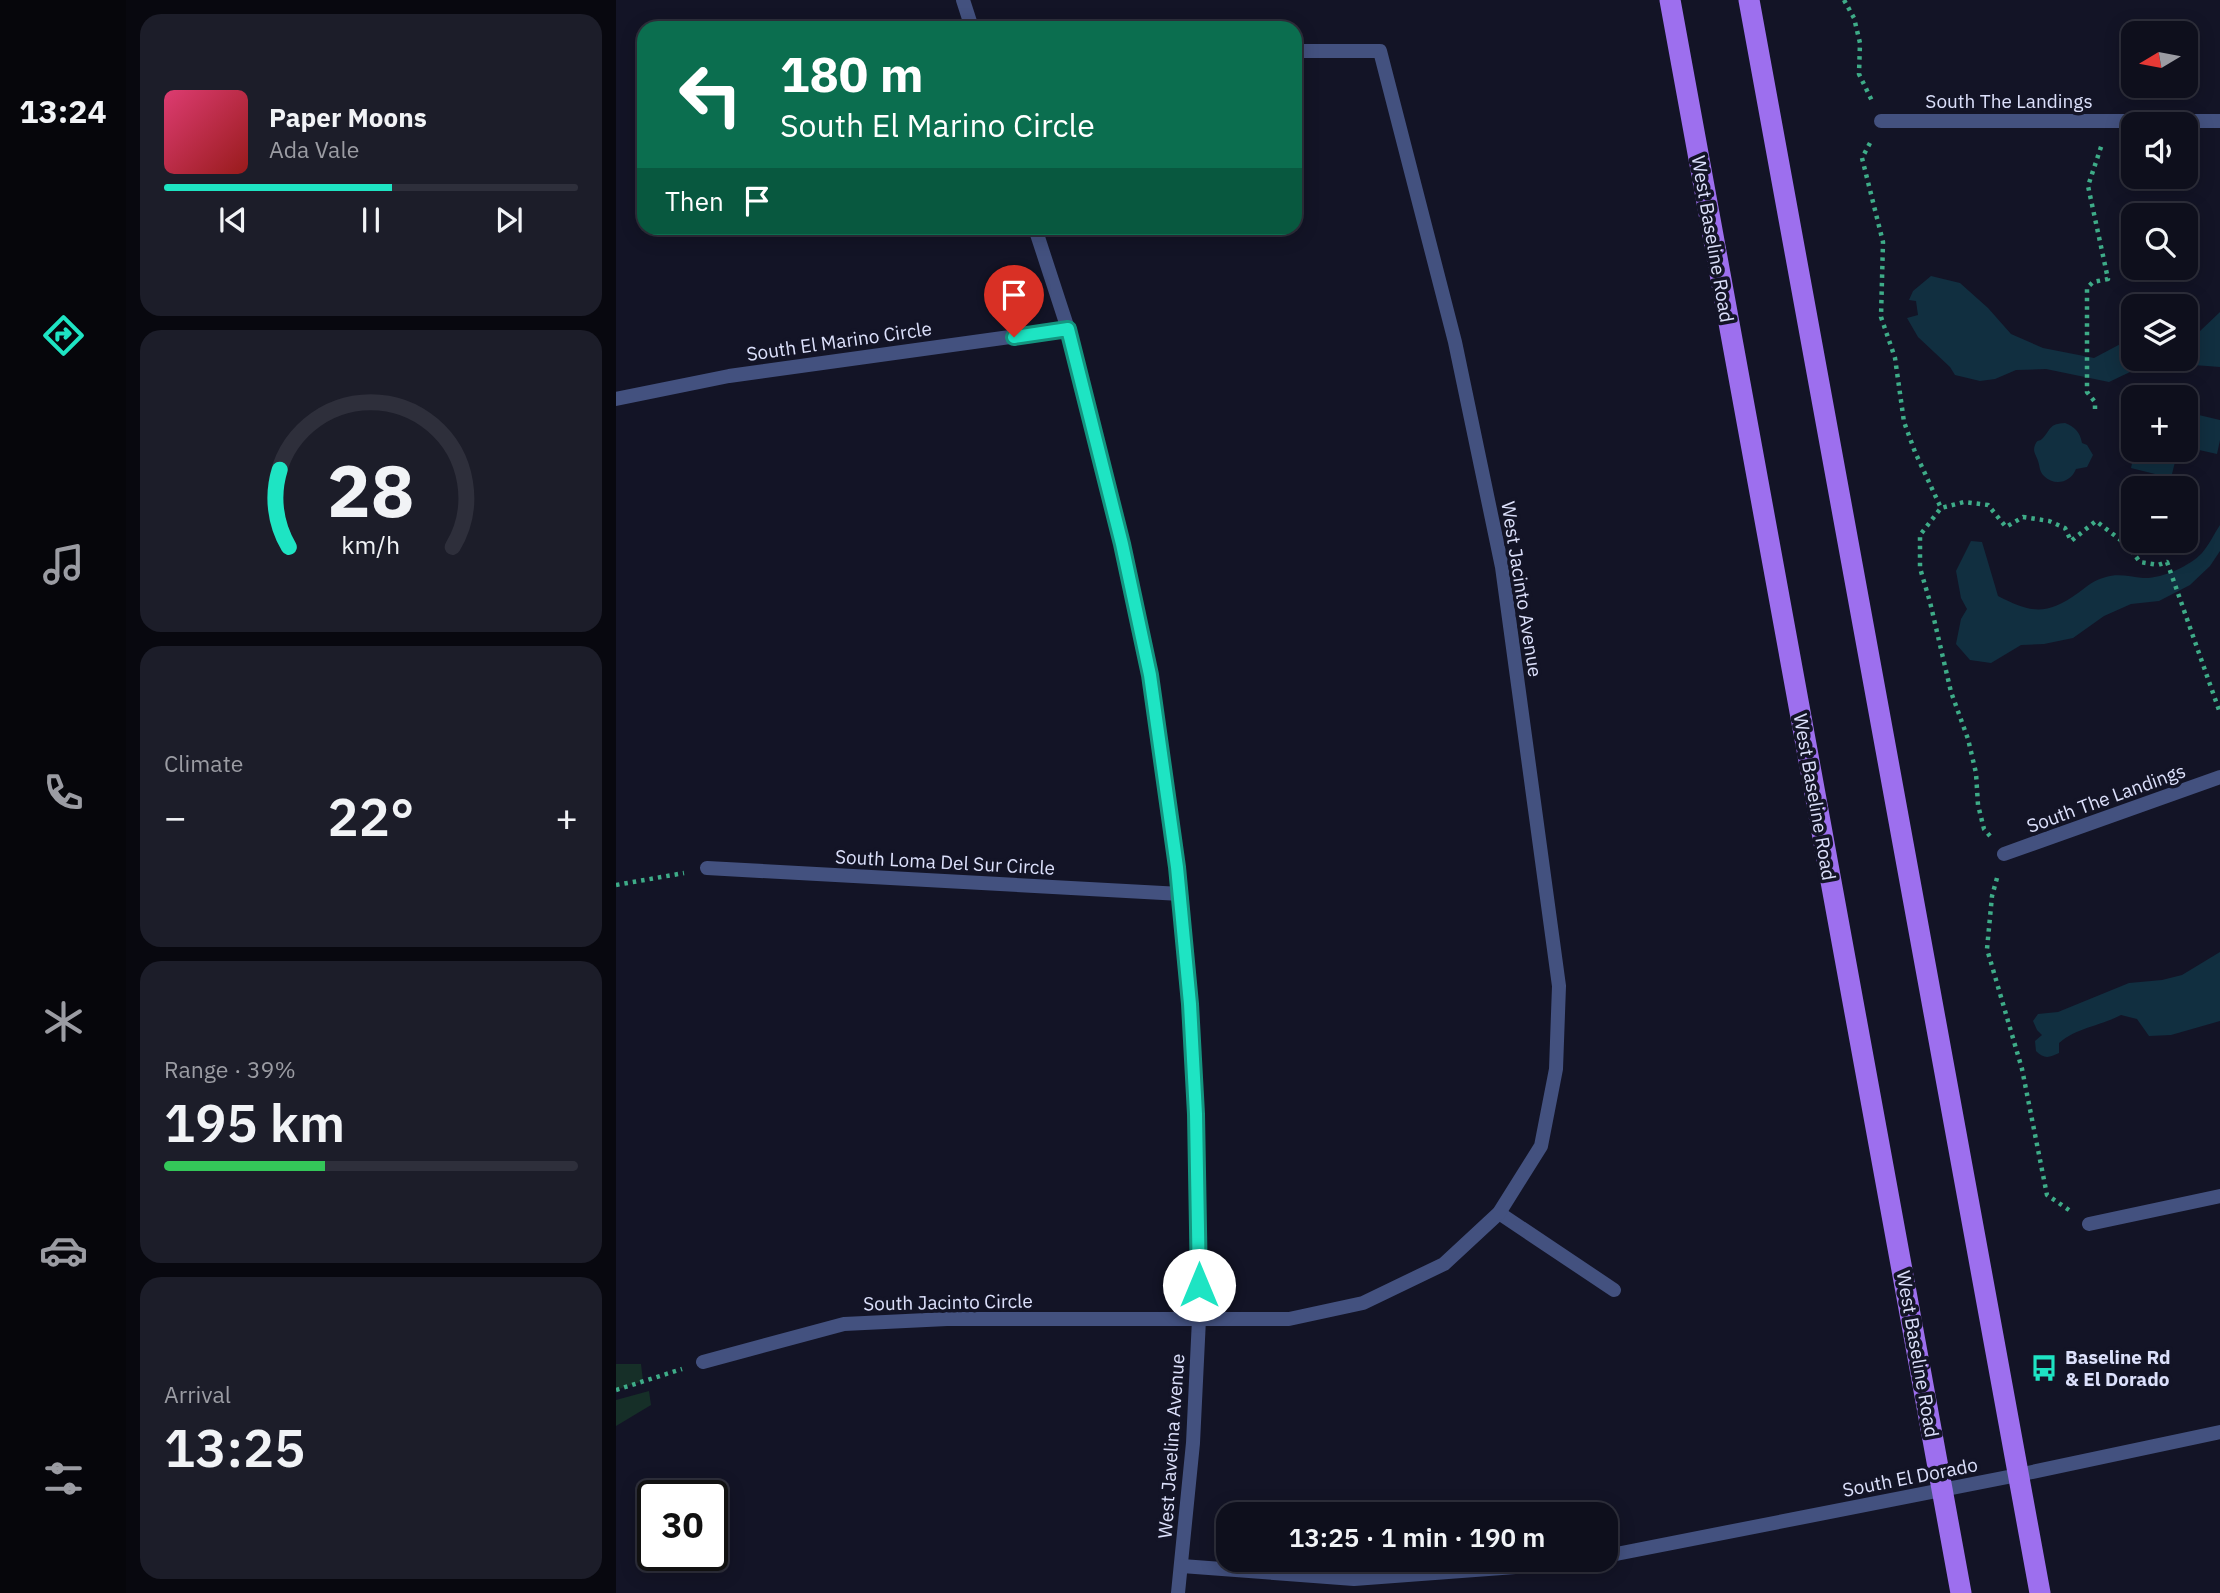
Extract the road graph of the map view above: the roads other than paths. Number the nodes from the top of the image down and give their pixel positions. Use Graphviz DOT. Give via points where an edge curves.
graph roads {
  1 [pos="963,0"];
  2 [pos="1670,0"];
  3 [pos="1749,0"];
  4 [pos="970,21"];
  5 [pos="1302,51"];
  6 [pos="1881,121"];
  7 [pos="2220,121"];
  8 [pos="1037,235"];
  9 [pos="1068,329"];
  10 [pos="616,399"];
  11 [pos="2220,777"];
  12 [pos="2004,854"];
  13 [pos="707,868"];
  14 [pos="1181,894"];
  15 [pos="2220,1196"];
  16 [pos="1499,1213"];
  17 [pos="2089,1224"];
  18 [pos="1614,1290"];
  19 [pos="1199,1319"];
  20 [pos="703,1362"];
  21 [pos="2220,1432"];
  22 [pos="2018,1475"];
  23 [pos="1943,1490"];
  24 [pos="1618,1554"];
  25 [pos="1182,1566"];
  26 [pos="1216,1569"];
  27 [pos="1261,1572"];
  28 [pos="1448,1572"];
  29 [pos="1178,1593"];
  30 [pos="1961,1593"];
  31 [pos="2040,1593"];
  1 -- 4 [label="street"];
  2 -- 23 [label="main road, West Baseline Road"];
  3 -- 22 [label="main road"];
  5 -- 16 [label="street, West Jacinto Avenue" via="1380,51 1455,342 1502,566 1559,986 1556,1069 1541,1146"];
  6 -- 7 [label="street, South The Landings"];
  8 -- 9 [label="street, West Javelina Avenue"];
  9 -- 10 [label="street, South El Marino Circle" via="729,376"];
  9 -- 14 [label="street, West Javelina Avenue" via="1150,675"];
  11 -- 12 [label="street, South The Landings"];
  13 -- 14 [label="street, South Loma Del Sur Circle"];
  14 -- 19 [label="street, West Javelina Avenue" via="1196,1114"];
  15 -- 17 [label="street"];
  16 -- 18 [label="street"];
  16 -- 19 [label="street, West Jacinto Avenue" via="1444,1264 1363,1303 1289,1318"];
  19 -- 20 [label="street, South Jacinto Circle" via="947,1319 844,1324"];
  19 -- 25 [label="street, West Javelina Avenue"];
  21 -- 22 [label="street, South El Dorado"];
  22 -- 23 [label="street, South El Dorado"];
  22 -- 31 [label="main road"];
  23 -- 24 [label="street, South El Dorado"];
  23 -- 30 [label="main road, West Baseline Road"];
  25 -- 26 [label="street"];
  25 -- 29 [label="street, West Javelina Avenue"];
  27 -- 28 [label="street" via="1354,1579"];
}
